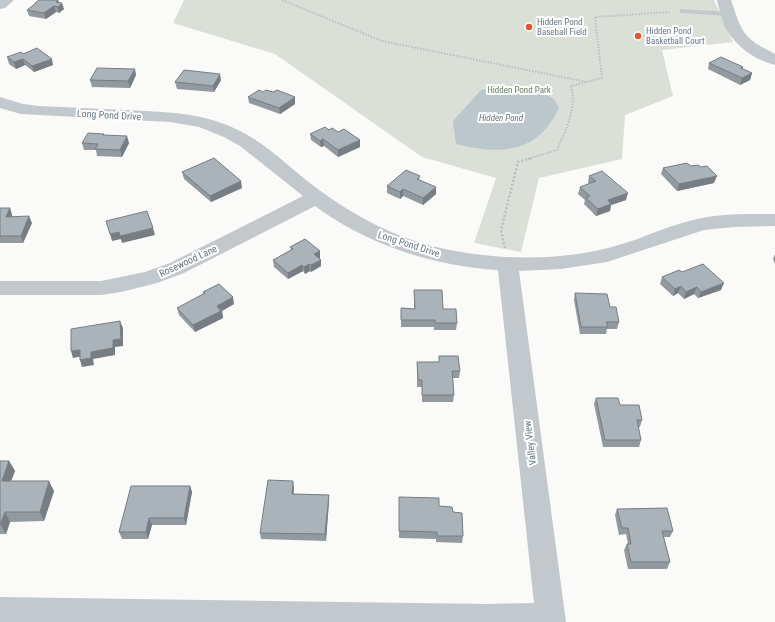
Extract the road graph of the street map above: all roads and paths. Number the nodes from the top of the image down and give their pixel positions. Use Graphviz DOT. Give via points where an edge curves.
graph roads {
  1 [pos="7,0"];
  2 [pos="282,0"];
  3 [pos="0,5"];
  4 [pos="726,7"];
  5 [pos="683,11"];
  6 [pos="775,60"];
  7 [pos="587,82"];
  8 [pos="0,102"];
  9 [pos="317,197"];
  10 [pos="775,220"];
  11 [pos="508,264"];
  12 [pos="0,288"];
  13 [pos="0,611"];
  14 [pos="551,619"];
  1 -- 3 [label="street"];
  2 -- 7 [label="path" via="382,41"];
  4 -- 5 [label="lane"];
  4 -- 6 [label="street" via="733,28 740,38"];
  5 -- 7 [label="path" via="595,17 602,78"];
  7 -- 11 [label="path" via="571,86 574,93 571,114 557,150 518,162 501,230"];
  8 -- 9 [label="street, Long Pond Drive" via="21,109 39,111 170,117 206,124 244,140"];
  9 -- 11 [label="street, Long Pond Drive" via="361,227 390,240 456,258"];
  9 -- 12 [label="street, Rosewood Lane" via="177,268 150,278 101,288"];
  10 -- 11 [label="street, Long Pond Drive" via="713,222 591,258"];
  11 -- 14 [label="street, Valley View"];
  13 -- 14 [label="street"];
}
